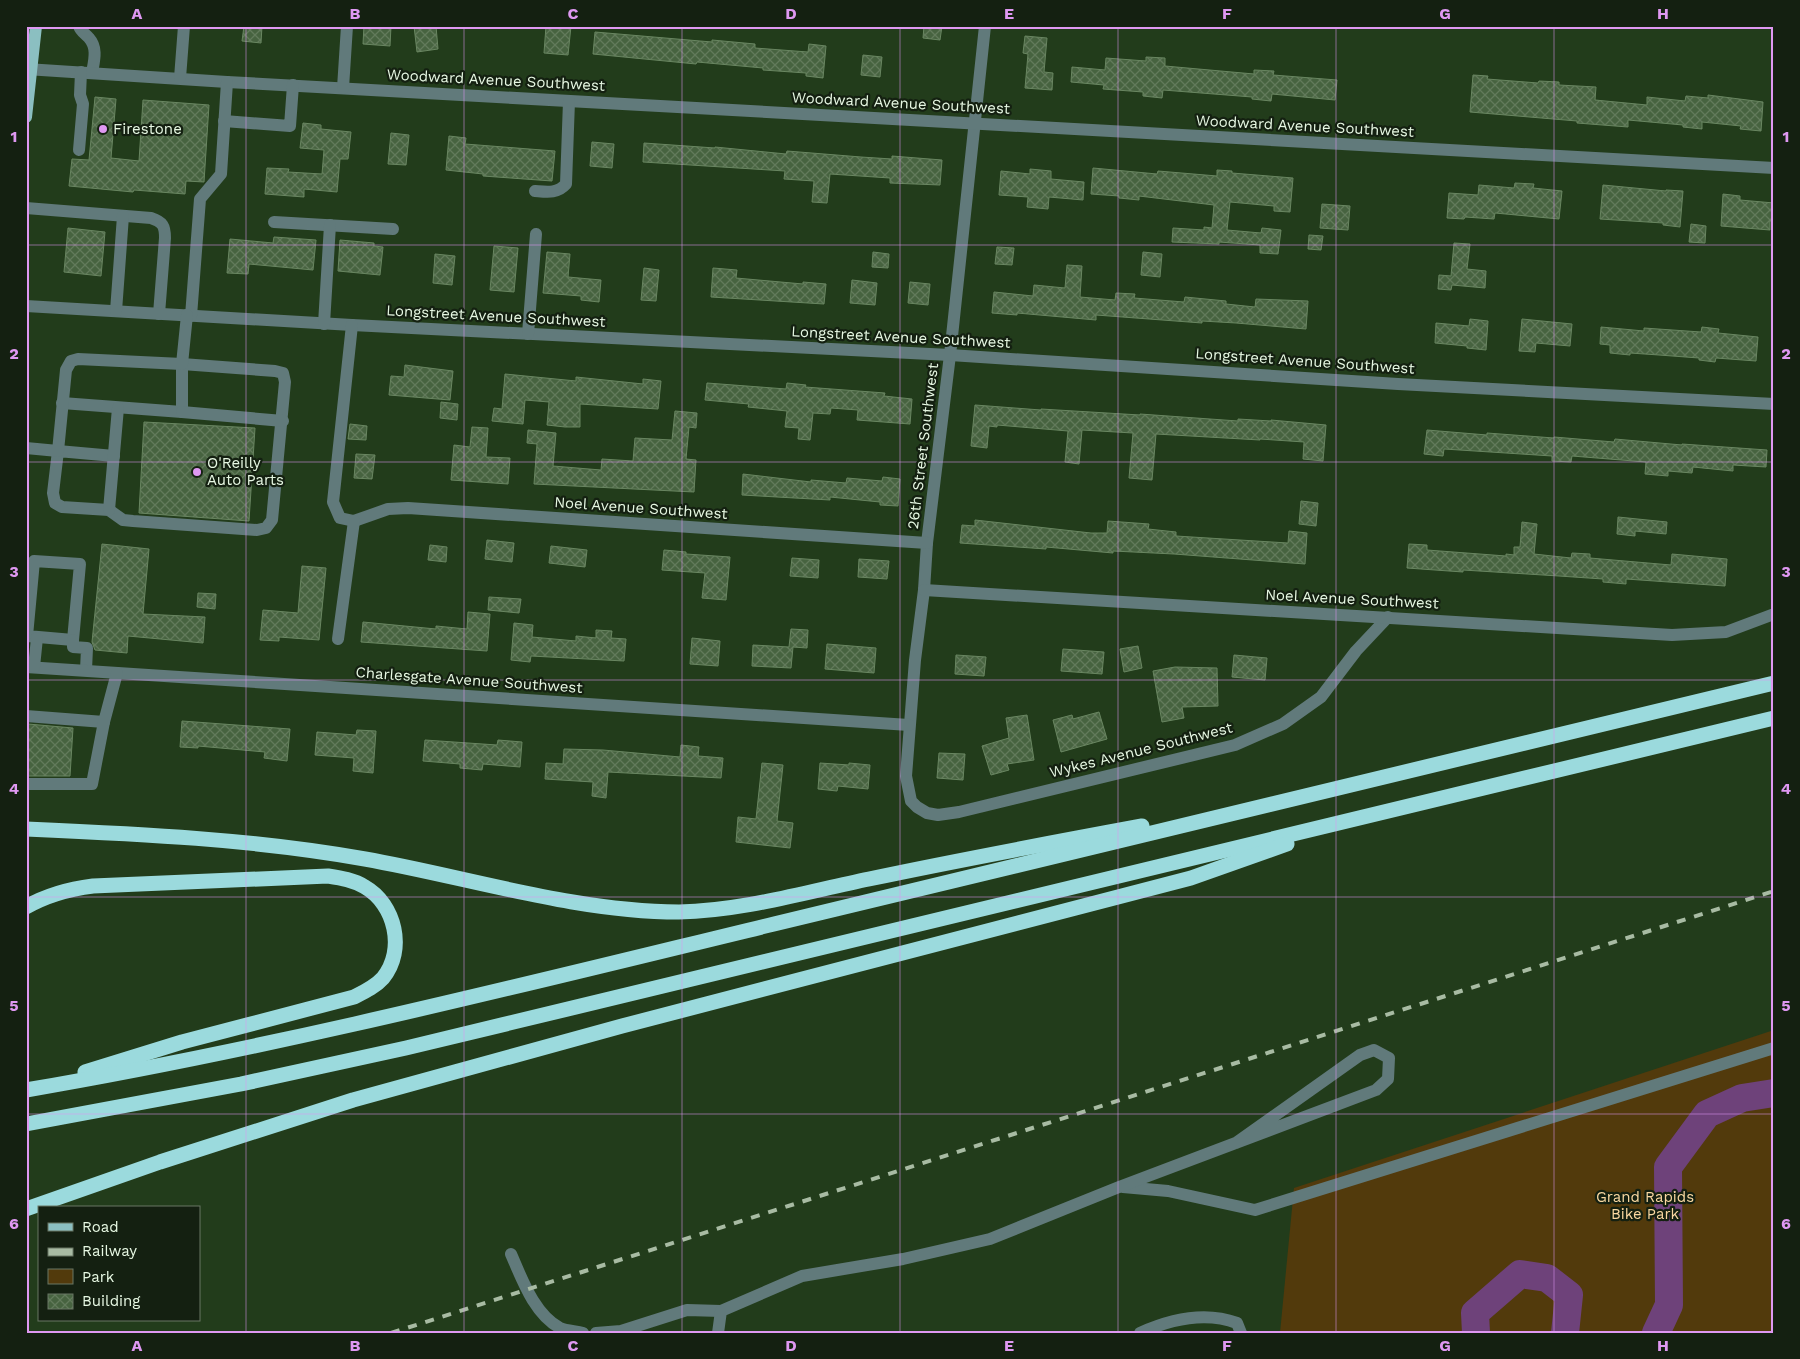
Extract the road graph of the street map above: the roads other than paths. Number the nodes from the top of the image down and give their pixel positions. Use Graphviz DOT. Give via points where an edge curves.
graph roads {
  1 [pos="36,26"];
  2 [pos="79,26"];
  3 [pos="184,26"];
  4 [pos="347,26"];
  5 [pos="985,26"];
  6 [pos="29,68"];
  7 [pos="87,72"];
  8 [pos="180,78"];
  9 [pos="227,82"];
  10 [pos="293,85"];
  11 [pos="343,88"];
  12 [pos="570,101"];
  13 [pos="26,117"];
  14 [pos="224,121"];
  15 [pos="975,123"];
  16 [pos="79,150"];
  17 [pos="1774,168"];
  18 [pos="535,191"];
  19 [pos="26,208"];
  20 [pos="123,216"];
  21 [pos="274,222"];
  22 [pos="330,225"];
  23 [pos="393,229"];
  24 [pos="536,234"];
  25 [pos="26,306"];
  26 [pos="116,311"];
  27 [pos="159,314"];
  28 [pos="189,315"];
  29 [pos="324,324"];
  30 [pos="352,325"];
  31 [pos="528,334"];
  32 [pos="950,355"];
  33 [pos="182,364"];
  34 [pos="62,403"];
  35 [pos="1774,404"];
  36 [pos="118,408"];
  37 [pos="182,412"];
  38 [pos="282,421"];
  39 [pos="26,448"];
  40 [pos="58,451"];
  41 [pos="114,456"];
  42 [pos="109,510"];
  43 [pos="354,521"];
  44 [pos="928,543"];
  45 [pos="30,560"];
  46 [pos="924,590"];
  47 [pos="1774,614"];
  48 [pos="1388,617"];
  49 [pos="27,621"];
  50 [pos="37,638"];
  51 [pos="338,639"];
  52 [pos="73,640"];
  53 [pos="30,667"];
  54 [pos="86,670"];
  55 [pos="117,672"];
  56 [pos="1774,683"];
  57 [pos="26,716"];
  58 [pos="1774,718"];
  59 [pos="104,722"];
  60 [pos="909,725"];
  61 [pos="26,784"];
  62 [pos="1293,799"];
  63 [pos="917,807"];
  64 [pos="1355,819"];
  65 [pos="26,828"];
  66 [pos="26,907"];
  67 [pos="1774,1048"];
  68 [pos="26,1090"];
  69 [pos="26,1124"];
  70 [pos="1236,1143"];
  71 [pos="1118,1187"];
  72 [pos="26,1209"];
  73 [pos="511,1254"];
  74 [pos="721,1311"];
  75 [pos="583,1333"];
  76 [pos="596,1333"];
  77 [pos="718,1333"];
  78 [pos="1140,1333"];
  79 [pos="1241,1333"];
  1 -- 6 [label="main road"];
  2 -- 7 [label="street" via="95,48"];
  3 -- 8 [label="street"];
  4 -- 11 [label="street"];
  5 -- 15 [label="street, 26th Street Southwest"];
  6 -- 7 [label="street, Woodward Avenue Southwest"];
  6 -- 13 [label="main road"];
  7 -- 8 [label="street, Woodward Avenue Southwest"];
  7 -- 16 [label="street" via="80,95 83,104"];
  8 -- 9 [label="street, Woodward Avenue Southwest"];
  9 -- 10 [label="street, Woodward Avenue Southwest"];
  9 -- 14 [label="street"];
  10 -- 11 [label="street, Woodward Avenue Southwest"];
  10 -- 14 [label="street" via="290,126"];
  11 -- 12 [label="street, Woodward Avenue Southwest"];
  12 -- 15 [label="street, Woodward Avenue Southwest"];
  12 -- 18 [label="street" via="566,184 554,192"];
  14 -- 28 [label="street" via="221,174 200,198"];
  15 -- 17 [label="street, Woodward Avenue Southwest"];
  15 -- 32 [label="street, 26th Street Southwest"];
  19 -- 20 [label="street"];
  20 -- 26 [label="street"];
  20 -- 27 [label="street" via="151,218 165,227"];
  21 -- 22 [label="street"];
  22 -- 23 [label="street"];
  22 -- 29 [label="street"];
  24 -- 31 [label="street"];
  25 -- 26 [label="street, Longstreet Avenue Southwest"];
  26 -- 27 [label="street, Longstreet Avenue Southwest"];
  27 -- 28 [label="street, Longstreet Avenue Southwest"];
  28 -- 29 [label="street, Longstreet Avenue Southwest"];
  28 -- 33 [label="street"];
  29 -- 30 [label="street, Longstreet Avenue Southwest"];
  30 -- 31 [label="street, Longstreet Avenue Southwest"];
  30 -- 43 [label="street" via="333,502 340,518"];
  31 -- 32 [label="street, Longstreet Avenue Southwest"];
  32 -- 35 [label="street, Longstreet Avenue Southwest"];
  32 -- 44 [label="street, 26th Street Southwest"];
  33 -- 34 [label="street" via="74,359 66,370"];
  33 -- 37 [label="street"];
  33 -- 38 [label="street" via="282,373 285,382"];
  34 -- 36 [label="street"];
  34 -- 40 [label="street"];
  36 -- 37 [label="street"];
  36 -- 41 [label="street"];
  37 -- 38 [label="street"];
  38 -- 42 [label="street" via="272,520 266,528 248,530 123,520"];
  39 -- 40 [label="street"];
  40 -- 41 [label="street"];
  40 -- 42 [label="street" via="52,493 55,503 62,507"];
  41 -- 42 [label="street"];
  43 -- 44 [label="street, Noel Avenue Southwest" via="388,509 408,508"];
  43 -- 51 [label="street"];
  44 -- 46 [label="street, 26th Street Southwest"];
  45 -- 49 [label="street"];
  45 -- 52 [label="street" via="80,564"];
  46 -- 48 [label="street, Noel Avenue Southwest"];
  46 -- 60 [label="street, 26th Street Southwest"];
  47 -- 48 [label="street, Noel Avenue Southwest" via="1726,632 1672,635"];
  48 -- 63 [label="street, Wykes Avenue Southwest" via="1356,651 1321,697 1283,724 1235,745 960,812 938,815"];
  49 -- 50 [label="street" via="27,636"];
  50 -- 52 [label="street"];
  50 -- 53 [label="street"];
  52 -- 54 [label="street" via="72,647 87,648"];
  53 -- 54 [label="street, Charlesgate Avenue Southwest"];
  54 -- 55 [label="street, Charlesgate Avenue Southwest"];
  55 -- 59 [label="street"];
  55 -- 60 [label="street, Charlesgate Avenue Southwest"];
  56 -- 62 [label="highway"];
  57 -- 59 [label="street"];
  58 -- 64 [label="highway"];
  59 -- 61 [label="street" via="92,784"];
  60 -- 63 [label="street, 26th Street Southwest" via="906,776 911,801"];
  62 -- 65 [label="highway" via="990,854 743,905 679,912 591,904 365,859 290,849 202,839"];
  62 -- 68 [label="highway" via="265,1045"];
  64 -- 69 [label="highway" via="406,1048 223,1088"];
  64 -- 72 [label="highway" via="1191,878 622,1026 353,1100"];
  66 -- 68 [label="highway" via="57,893 93,886 328,876 354,881 374,893 388,910 395,930 392,962 382,979 354,997 182,1042"];
  67 -- 71 [label="street" via="1255,1210 1168,1191"];
  70 -- 70 [label="street" via="1376,1090 1388,1079 1389,1058 1374,1050 1360,1055"];
  70 -- 71 [label="street"];
  71 -- 74 [label="street" via="990,1239 903,1259 802,1276"];
  73 -- 75 [label="street" via="527,1290 544,1316 561,1328"];
  74 -- 76 [label="street" via="687,1310 621,1331"];
  74 -- 77 [label="street"];
  78 -- 79 [label="street" via="1183,1319 1207,1316 1237,1323"];
}
